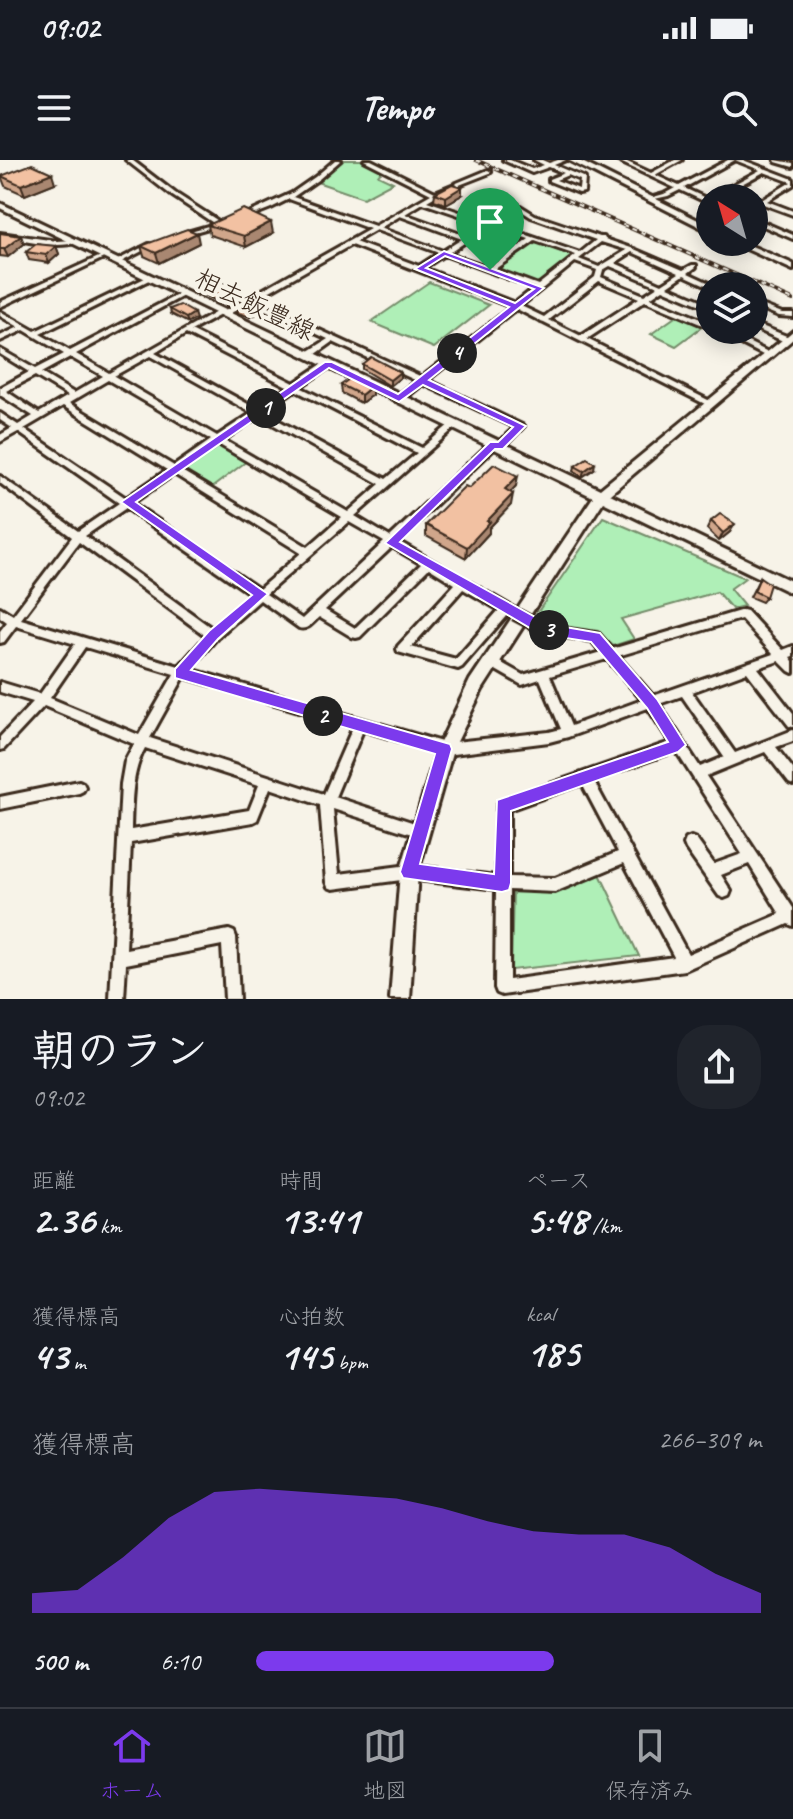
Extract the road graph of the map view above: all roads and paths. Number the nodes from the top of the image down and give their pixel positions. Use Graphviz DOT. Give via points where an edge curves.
graph roads {
  1 [pos="129,160"];
  2 [pos="338,160"];
  3 [pos="367,160"];
  4 [pos="506,160"];
  5 [pos="537,160"];
  6 [pos="563,160"];
  7 [pos="572,160"];
  8 [pos="622,160"];
  9 [pos="679,160"];
  10 [pos="735,160"];
  11 [pos="779,160"];
  12 [pos="549,165"];
  13 [pos="793,165"];
  14 [pos="764,170"];
  15 [pos="488,172"];
  16 [pos="568,173"];
  17 [pos="650,175"];
  18 [pos="793,182"];
  19 [pos="738,184"];
  20 [pos="677,189"];
  21 [pos="435,194"];
  22 [pos="696,195"];
  23 [pos="286,196"];
  24 [pos="768,197"];
  25 [pos="652,199"];
  26 [pos="423,201"];
  27 [pos="768,203"];
  28 [pos="514,204"];
  29 [pos="0,205"];
  30 [pos="793,213"];
  31 [pos="400,214"];
  32 [pos="696,222"];
  33 [pos="220,224"];
  34 [pos="489,224"];
  35 [pos="768,226"];
  36 [pos="376,228"];
  37 [pos="0,235"];
  38 [pos="180,236"];
  39 [pos="793,237"];
  40 [pos="467,238"];
  41 [pos="602,238"];
  42 [pos="534,239"];
  43 [pos="166,240"];
  44 [pos="75,242"];
  45 [pos="350,242"];
  46 [pos="632,250"];
  47 [pos="444,253"];
  48 [pos="512,255"];
  49 [pos="105,256"];
  50 [pos="767,256"];
  51 [pos="578,258"];
  52 [pos="117,262"];
  53 [pos="610,263"];
  54 [pos="694,266"];
  55 [pos="793,267"];
  56 [pos="419,269"];
  57 [pos="600,269"];
  58 [pos="490,270"];
  59 [pos="684,272"];
  60 [pos="149,278"];
  61 [pos="598,278"];
  62 [pos="696,278"];
  63 [pos="663,286"];
  64 [pos="540,288"];
  65 [pos="183,294"];
  66 [pos="644,297"];
  67 [pos="249,300"];
  68 [pos="696,301"];
  69 [pos="0,305"];
  70 [pos="516,306"];
  71 [pos="768,310"];
  72 [pos="0,313"];
  73 [pos="223,313"];
  74 [pos="793,315"];
  75 [pos="694,319"];
  76 [pos="543,321"];
  77 [pos="25,327"];
  78 [pos="768,329"];
  79 [pos="187,332"];
  80 [pos="36,333"];
  81 [pos="790,336"];
  82 [pos="0,339"];
  83 [pos="333,339"];
  84 [pos="581,339"];
  85 [pos="747,344"];
  86 [pos="0,351"];
  87 [pos="150,353"];
  88 [pos="71,354"];
  89 [pos="768,354"];
  90 [pos="309,355"];
  91 [pos="328,364"];
  92 [pos="35,373"];
  93 [pos="109,376"];
  94 [pos="422,381"];
  95 [pos="294,387"];
  96 [pos="75,397"];
  97 [pos="399,399"];
  98 [pos="64,403"];
  99 [pos="710,403"];
  100 [pos="259,413"];
  101 [pos="0,416"];
  102 [pos="40,417"];
  103 [pos="454,425"];
  104 [pos="19,428"];
  105 [pos="0,439"];
  106 [pos="218,441"];
  107 [pos="497,446"];
  108 [pos="423,452"];
  109 [pos="176,470"];
  110 [pos="0,479"];
  111 [pos="387,484"];
  112 [pos="600,496"];
  113 [pos="127,502"];
  114 [pos="348,517"];
  115 [pos="78,536"];
  116 [pos="391,543"];
  117 [pos="308,552"];
  118 [pos="427,564"];
  119 [pos="461,584"];
  120 [pos="793,588"];
  121 [pos="261,594"];
  122 [pos="0,611"];
  123 [pos="318,611"];
  124 [pos="510,612"];
  125 [pos="15,622"];
  126 [pos="213,635"];
  127 [pos="0,639"];
  128 [pos="82,643"];
  129 [pos="788,653"];
  130 [pos="608,654"];
  131 [pos="491,662"];
  132 [pos="749,666"];
  133 [pos="793,668"];
  134 [pos="180,673"];
  135 [pos="543,674"];
  136 [pos="0,687"];
  137 [pos="685,691"];
  138 [pos="42,700"];
  139 [pos="652,704"];
  140 [pos="793,722"];
  141 [pos="359,726"];
  142 [pos="568,732"];
  143 [pos="793,735"];
  144 [pos="144,742"];
  145 [pos="0,745"];
  146 [pos="678,745"];
  147 [pos="767,745"];
  148 [pos="445,749"];
  149 [pos="732,759"];
  150 [pos="697,774"];
  151 [pos="585,777"];
  152 [pos="793,779"];
  153 [pos="266,783"];
  154 [pos="79,787"];
  155 [pos="0,803"];
  156 [pos="326,803"];
  157 [pos="421,831"];
  158 [pos="125,838"];
  159 [pos="691,844"];
  160 [pos="627,855"];
  161 [pos="751,857"];
  162 [pos="409,872"];
  163 [pos="711,872"];
  164 [pos="502,883"];
  165 [pos="724,891"];
  166 [pos="792,917"];
  167 [pos="119,958"];
  168 [pos="685,963"];
  169 [pos="117,999"];
  170 [pos="232,999"];
  171 [pos="400,999"];
  1 -- 33 [label="street"];
  2 -- 23 [label="street"];
  3 -- 21 [label="street"];
  4 -- 12 [label="street" via="532,171"];
  5 -- 12 [label="street"];
  6 -- 12 [label="street"];
  7 -- 25 [label="street"];
  8 -- 17 [label="street"];
  9 -- 17 [label="street"];
  10 -- 14 [label="street"];
  10 -- 20 [label="street"];
  11 -- 13 [label="street"];
  12 -- 16 [label="street"];
  14 -- 18 [label="street"];
  14 -- 19 [label="street"];
  15 -- 21 [label="street"];
  16 -- 16 [label="street" via="584,180 581,192 551,180"];
  17 -- 20 [label="street"];
  18 -- 24 [label="street"];
  20 -- 22 [label="street"];
  20 -- 25 [label="street"];
  21 -- 26 [label="street"];
  23 -- 33 [label="street" via="267,209"];
  23 -- 36 [label="street"];
  25 -- 32 [label="street"];
  26 -- 31 [label="street"];
  26 -- 34 [label="street"];
  27 -- 30 [label="street"];
  28 -- 41 [label="street" via="533,216"];
  29 -- 44 [label="street, 相去飯豊線"];
  31 -- 36 [label="street"];
  31 -- 40 [label="street"];
  33 -- 38 [label="street"];
  34 -- 40 [label="street"];
  34 -- 42 [label="street"];
  35 -- 39 [label="street"];
  36 -- 45 [label="street"];
  36 -- 47 [label="street"];
  37 -- 44 [label="street"];
  40 -- 47 [label="street"];
  40 -- 48 [label="street"];
  41 -- 46 [label="street"];
  41 -- 51 [label="street"];
  42 -- 48 [label="street"];
  42 -- 51 [label="street"];
  43 -- 52 [label="street"];
  44 -- 49 [label="street, 相去飯豊線"];
  45 -- 56 [label="street"];
  45 -- 67 [label="street"];
  46 -- 53 [label="street"];
  46 -- 59 [label="street"];
  47 -- 56 [label="street"];
  47 -- 58 [label="street"];
  48 -- 58 [label="street"];
  49 -- 52 [label="street, 相去飯豊線"];
  49 -- 69 [label="street"];
  50 -- 55 [label="street"];
  51 -- 57 [label="street"];
  51 -- 64 [label="street"];
  52 -- 60 [label="street, 相去飯豊線"];
  53 -- 57 [label="street"];
  53 -- 63 [label="street"];
  54 -- 59 [label="street"];
  56 -- 70 [label="street"];
  57 -- 61 [label="street"];
  58 -- 64 [label="street"];
  59 -- 62 [label="street"];
  59 -- 63 [label="street"];
  60 -- 65 [label="street, 相去飯豊線"];
  60 -- 80 [label="street"];
  61 -- 66 [label="street"];
  61 -- 76 [label="street"];
  63 -- 66 [label="street"];
  63 -- 68 [label="street"];
  64 -- 70 [label="street"];
  65 -- 73 [label="street, 相去飯豊線"];
  65 -- 88 [label="street"];
  66 -- 75 [label="street"];
  66 -- 84 [label="street"];
  67 -- 73 [label="street"];
  67 -- 83 [label="street"];
  70 -- 76 [label="street"];
  70 -- 94 [label="street"];
  71 -- 74 [label="street"];
  72 -- 77 [label="street"];
  73 -- 79 [label="street"];
  73 -- 90 [label="street, 相去飯豊線"];
  76 -- 84 [label="street"];
  77 -- 80 [label="street"];
  77 -- 82 [label="street"];
  78 -- 81 [label="street"];
  79 -- 87 [label="street"];
  79 -- 95 [label="street"];
  80 -- 88 [label="street"];
  81 -- 89 [label="street"];
  83 -- 90 [label="street"];
  83 -- 94 [label="street"];
  84 -- 99 [label="street"];
  85 -- 89 [label="street"];
  86 -- 92 [label="street"];
  87 -- 93 [label="street"];
  87 -- 100 [label="street"];
  88 -- 92 [label="street"];
  88 -- 93 [label="street"];
  89 -- 99 [label="street"];
  90 -- 91 [label="street, 相去飯豊線"];
  91 -- 95 [label="street"];
  91 -- 97 [label="street, 相去飯豊線"];
  92 -- 96 [label="street"];
  92 -- 102 [label="street" via="0,391"];
  93 -- 96 [label="street"];
  93 -- 106 [label="street"];
  94 -- 97 [label="street"];
  94 -- 107 [label="street" via="520,426"];
  95 -- 100 [label="street"];
  95 -- 108 [label="street"];
  96 -- 98 [label="street"];
  97 -- 103 [label="street, 相去飯豊線"];
  98 -- 102 [label="street"];
  98 -- 109 [label="street"];
  99 -- 112 [label="street"];
  100 -- 106 [label="street"];
  100 -- 111 [label="street"];
  101 -- 104 [label="street"];
  102 -- 104 [label="street"];
  103 -- 107 [label="street, 相去飯豊線"];
  103 -- 108 [label="street"];
  104 -- 105 [label="street"];
  104 -- 113 [label="street"];
  106 -- 109 [label="street"];
  106 -- 114 [label="street"];
  107 -- 112 [label="street, 相去飯豊線"];
  107 -- 116 [label="street"];
  108 -- 111 [label="street"];
  109 -- 113 [label="street"];
  109 -- 117 [label="street"];
  110 -- 115 [label="street"];
  111 -- 114 [label="street"];
  112 -- 120 [label="street, 相去飯豊線"];
  112 -- 131 [label="street"];
  113 -- 115 [label="street"];
  113 -- 121 [label="street"];
  114 -- 116 [label="street"];
  114 -- 117 [label="street"];
  115 -- 125 [label="street"];
  115 -- 126 [label="street"];
  116 -- 118 [label="street"];
  116 -- 123 [label="street"];
  117 -- 121 [label="street"];
  118 -- 119 [label="street"];
  118 -- 123 [label="street" via="356,634"];
  119 -- 124 [label="street"];
  119 -- 124 [label="street" via="402,649 458,664"];
  121 -- 123 [label="street" via="303,625"];
  121 -- 126 [label="street"];
  122 -- 125 [label="street"];
  124 -- 130 [label="street, bridge" via="545,630 595,637"];
  125 -- 127 [label="street"];
  125 -- 128 [label="street"];
  126 -- 134 [label="street"];
  128 -- 134 [label="street"];
  128 -- 138 [label="street"];
  129 -- 130 [label="street" via="743,614"];
  129 -- 132 [label="street"];
  129 -- 133 [label="street"];
  130 -- 135 [label="street"];
  130 -- 139 [label="street"];
  131 -- 135 [label="street" via="522,680"];
  131 -- 148 [label="street"];
  132 -- 137 [label="street"];
  132 -- 140 [label="street"];
  134 -- 141 [label="street"];
  134 -- 144 [label="street"];
  135 -- 142 [label="street"];
  136 -- 138 [label="street"];
  137 -- 139 [label="street"];
  137 -- 149 [label="street"];
  138 -- 144 [label="street"];
  138 -- 145 [label="street"];
  139 -- 142 [label="street"];
  139 -- 146 [label="street"];
  141 -- 148 [label="street"];
  141 -- 156 [label="street"];
  142 -- 148 [label="street"];
  143 -- 147 [label="street"];
  144 -- 153 [label="street"];
  144 -- 158 [label="street" via="131,761"];
  146 -- 150 [label="street"];
  146 -- 151 [label="street"];
  147 -- 149 [label="street"];
  147 -- 152 [label="street"];
  148 -- 157 [label="street"];
  149 -- 150 [label="street"];
  150 -- 161 [label="street"];
  151 -- 160 [label="street"];
  151 -- 164 [label="street" via="503,806"];
  153 -- 156 [label="street"];
  153 -- 158 [label="street" via="253,816"];
  154 -- 155 [label="street"];
  156 -- 157 [label="street"];
  156 -- 162 [label="street" via="333,882"];
  157 -- 162 [label="street"];
  158 -- 167 [label="street"];
  159 -- 163 [label="street"];
  160 -- 164 [label="street" via="555,885"];
  160 -- 168 [label="street"];
  161 -- 163 [label="street"];
  161 -- 166 [label="street"];
  162 -- 164 [label="street"];
  162 -- 171 [label="street"];
  163 -- 165 [label="street"];
  164 -- 168 [label="street" via="502,988"];
  166 -- 168 [label="street"];
  167 -- 169 [label="street"];
  167 -- 170 [label="street" via="229,937"];
}
